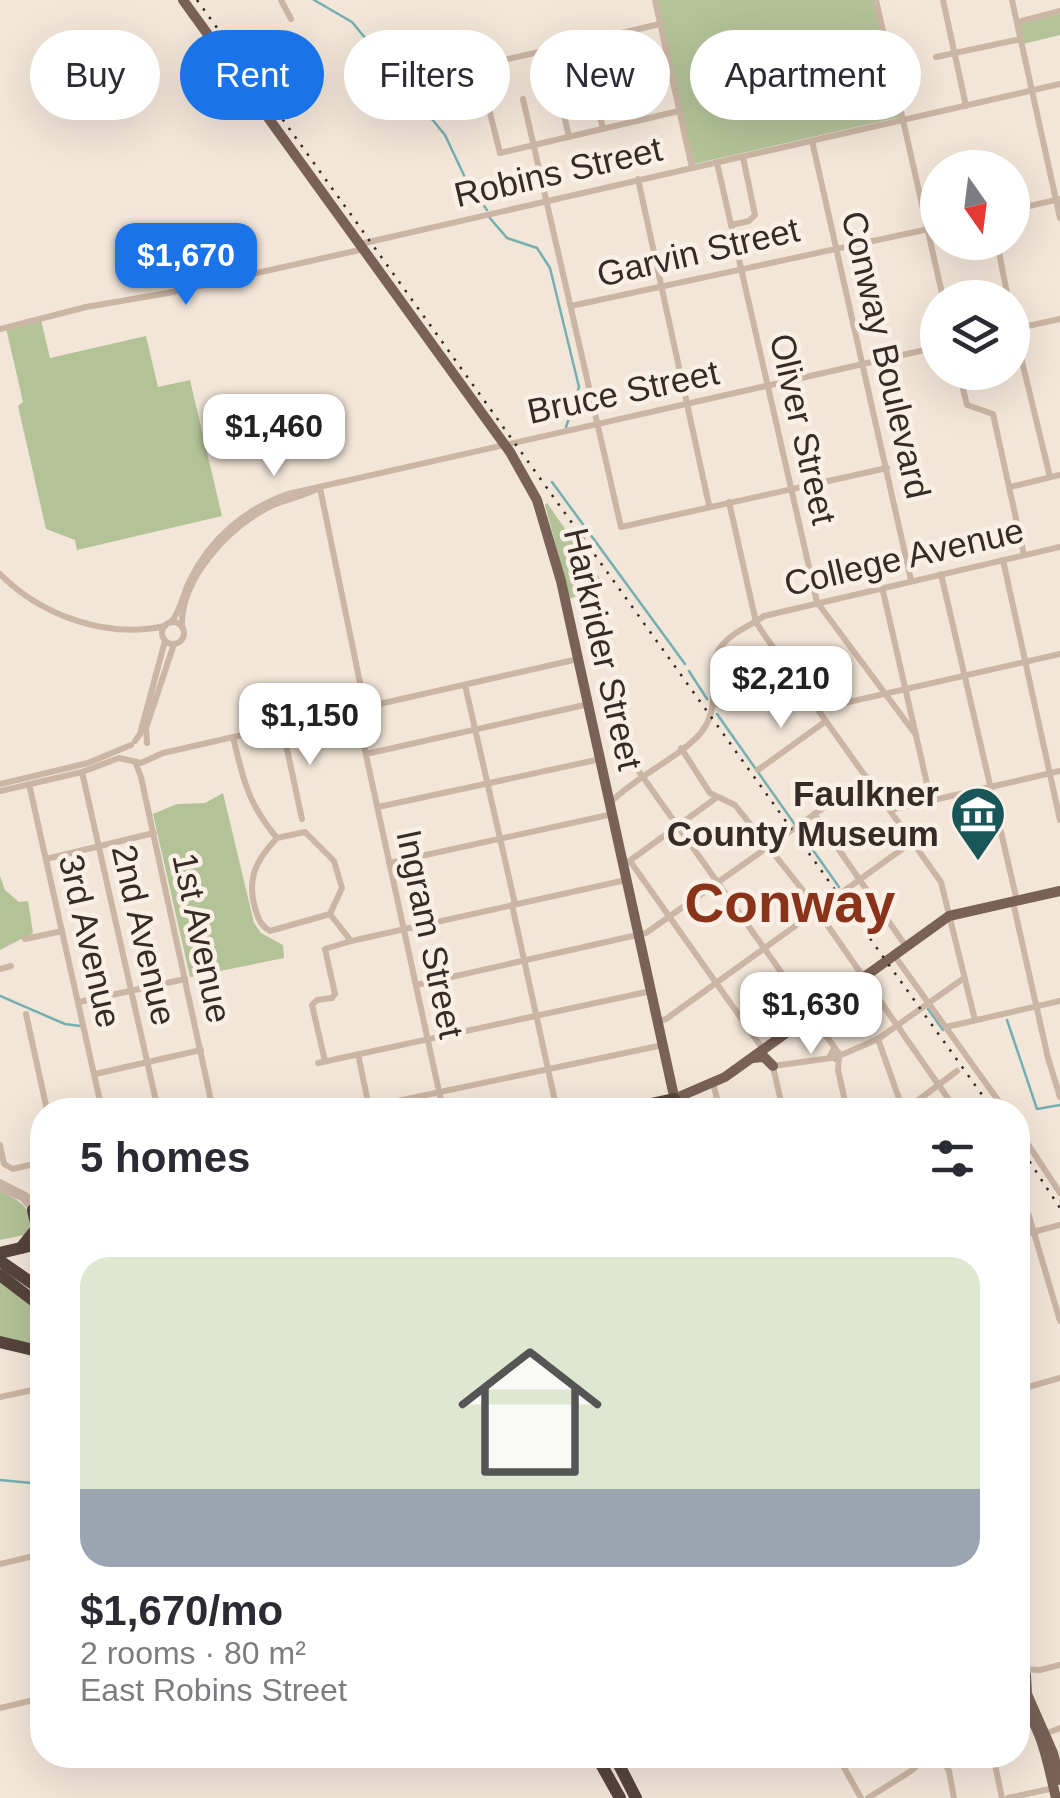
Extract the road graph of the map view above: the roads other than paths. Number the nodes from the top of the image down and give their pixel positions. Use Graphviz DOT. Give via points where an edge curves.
graph roads {
  1 [pos="183,0"];
  2 [pos="280,0"];
  3 [pos="654,0"];
  4 [pos="876,0"];
  5 [pos="943,0"];
  6 [pos="1012,0"];
  7 [pos="1060,11"];
  8 [pos="291,19"];
  9 [pos="1017,22"];
  10 [pos="660,24"];
  11 [pos="882,30"];
  12 [pos="1021,39"];
  13 [pos="954,53"];
  14 [pos="936,57"];
  15 [pos="510,59"];
  16 [pos="1060,84"];
  17 [pos="1032,90"];
  18 [pos="524,100"];
  19 [pos="966,106"];
  20 [pos="679,111"];
  21 [pos="921,116"];
  22 [pos="492,120"];
  23 [pos="565,120"];
  24 [pos="601,120"];
  25 [pos="902,120"];
  26 [pos="636,121"];
  27 [pos="603,129"];
  28 [pos="569,137"];
  29 [pos="812,141"];
  30 [pos="534,145"];
  31 [pos="743,157"];
  32 [pos="717,163"];
  33 [pos="692,168"];
  34 [pos="638,179"];
  35 [pos="920,195"];
  36 [pos="1058,199"];
  37 [pos="546,200"];
  38 [pos="1030,206"];
  39 [pos="1060,218"];
  40 [pos="731,225"];
  41 [pos="920,231"];
  42 [pos="362,246"];
  43 [pos="836,248"];
  44 [pos="742,268"];
  45 [pos="662,286"];
  46 [pos="571,306"];
  47 [pos="1060,319"];
  48 [pos="1030,323"];
  49 [pos="0,329"];
  50 [pos="920,351"];
  51 [pos="862,364"];
  52 [pos="767,386"];
  53 [pos="963,390"];
  54 [pos="1029,390"];
  55 [pos="689,404"];
  56 [pos="596,425"];
  57 [pos="504,444"];
  58 [pos="887,468"];
  59 [pos="1060,475"];
  60 [pos="1050,477"];
  61 [pos="1010,487"];
  62 [pos="320,488"];
  63 [pos="789,488"];
  64 [pos="728,502"];
  65 [pos="709,506"];
  66 [pos="262,511"];
  67 [pos="239,519"];
  68 [pos="229,536"];
  69 [pos="1060,547"];
  70 [pos="1024,555"];
  71 [pos="1003,560"];
  72 [pos="0,574"];
  73 [pos="942,574"];
  74 [pos="912,580"];
  75 [pos="882,587"];
  76 [pos="817,602"];
  77 [pos="756,622"];
  78 [pos="168,624"];
  79 [pos="182,627"];
  80 [pos="149,630"];
  81 [pos="167,640"];
  82 [pos="1060,654"];
  83 [pos="578,659"];
  84 [pos="1026,662"];
  85 [pos="790,671"];
  86 [pos="965,675"];
  87 [pos="465,684"];
  88 [pos="906,688"];
  89 [pos="883,693"];
  90 [pos="588,704"];
  91 [pos="716,704"];
  92 [pos="365,707"];
  93 [pos="356,709"];
  94 [pos="818,709"];
  95 [pos="826,721"];
  96 [pos="142,722"];
  97 [pos="282,726"];
  98 [pos="476,729"];
  99 [pos="610,732"];
  100 [pos="916,735"];
  101 [pos="234,737"];
  102 [pos="133,743"];
  103 [pos="148,746"];
  104 [pos="681,748"];
  105 [pos="163,753"];
  106 [pos="112,754"];
  107 [pos="366,754"];
  108 [pos="601,758"];
  109 [pos="133,762"];
  110 [pos="146,762"];
  111 [pos="758,770"];
  112 [pos="82,772"];
  113 [pos="1060,772"];
  114 [pos="1050,774"];
  115 [pos="142,776"];
  116 [pos="642,776"];
  117 [pos="867,777"];
  118 [pos="488,782"];
  119 [pos="29,784"];
  120 [pos="607,787"];
  121 [pos="991,787"];
  122 [pos="0,788"];
  123 [pos="621,793"];
  124 [pos="716,798"];
  125 [pos="930,801"];
  126 [pos="908,806"];
  127 [pos="378,808"];
  128 [pos="612,809"];
  129 [pos="890,810"];
  130 [pos="814,814"];
  131 [pos="302,819"];
  132 [pos="1060,820"];
  133 [pos="899,823"];
  134 [pos="680,826"];
  135 [pos="154,833"];
  136 [pos="276,838"];
  137 [pos="500,839"];
  138 [pos="912,842"];
  139 [pos="98,846"];
  140 [pos="769,847"];
  141 [pos="46,859"];
  142 [pos="627,862"];
  143 [pos="389,863"];
  144 [pos="860,879"];
  145 [pos="628,880"];
  146 [pos="720,882"];
  147 [pos="1060,891"];
  148 [pos="1015,902"];
  149 [pos="513,904"];
  150 [pos="818,910"];
  151 [pos="330,914"];
  152 [pos="949,916"];
  153 [pos="670,917"];
  154 [pos="403,929"];
  155 [pos="62,931"];
  156 [pos="640,935"];
  157 [pos="25,939"];
  158 [pos="352,941"];
  159 [pos="905,946"];
  160 [pos="766,947"];
  161 [pos="894,954"];
  162 [pos="524,960"];
  163 [pos="11,966"];
  164 [pos="0,969"];
  165 [pos="862,976"];
  166 [pos="964,978"];
  167 [pos="185,979"];
  168 [pos="716,984"];
  169 [pos="416,985"];
  170 [pos="652,990"];
  171 [pos="132,991"];
  172 [pos="1060,1000"];
  173 [pos="79,1002"];
  174 [pos="928,1003"];
  175 [pos="1037,1006"];
  176 [pos="811,1013"];
  177 [pos="26,1014"];
  178 [pos="537,1015"];
  179 [pos="976,1020"];
  180 [pos="658,1021"];
  181 [pos="896,1026"];
  182 [pos="946,1026"];
  183 [pos="878,1038"];
  184 [pos="427,1040"];
  185 [pos="663,1044"];
  186 [pos="762,1048"];
  187 [pos="200,1050"];
  188 [pos="358,1054"];
  189 [pos="835,1054"];
  190 [pos="747,1060"];
  191 [pos="148,1063"];
  192 [pos="774,1066"];
  193 [pos="548,1070"];
  194 [pos="957,1072"];
  195 [pos="95,1074"];
  196 [pos="713,1084"];
  197 [pos="938,1086"];
  198 [pos="439,1092"];
  199 [pos="1060,1097"];
  200 [pos="44,1098"];
  201 [pos="100,1098"];
  202 [pos="155,1098"];
  203 [pos="211,1098"];
  204 [pos="367,1098"];
  205 [pos="411,1098"];
  206 [pos="440,1098"];
  207 [pos="554,1098"];
  208 [pos="675,1098"];
  209 [pos="687,1098"];
  210 [pos="717,1098"];
  211 [pos="781,1098"];
  212 [pos="844,1098"];
  213 [pos="900,1098"];
  214 [pos="921,1098"];
  215 [pos="947,1098"];
  216 [pos="997,1098"];
  217 [pos="0,1145"];
  218 [pos="1030,1147"];
  219 [pos="30,1165"];
  220 [pos="0,1185"];
  221 [pos="1060,1194"];
  222 [pos="30,1206"];
  223 [pos="1030,1223"];
  224 [pos="1060,1225"];
  225 [pos="1034,1232"];
  226 [pos="1030,1233"];
  227 [pos="30,1237"];
  228 [pos="30,1246"];
  229 [pos="21,1248"];
  230 [pos="0,1252"];
  231 [pos="0,1260"];
  232 [pos="5,1279"];
  233 [pos="30,1282"];
  234 [pos="30,1297"];
  235 [pos="1060,1320"];
  236 [pos="0,1342"];
  237 [pos="30,1349"];
  238 [pos="1060,1378"];
  239 [pos="1030,1387"];
  240 [pos="30,1391"];
  241 [pos="0,1398"];
  242 [pos="30,1557"];
  243 [pos="0,1564"];
  244 [pos="1060,1665"];
  245 [pos="1030,1669"];
  246 [pos="1040,1670"];
  247 [pos="1030,1682"];
  248 [pos="30,1701"];
  249 [pos="1030,1706"];
  250 [pos="0,1708"];
  251 [pos="1030,1718"];
  252 [pos="1060,1728"];
  253 [pos="1045,1734"];
  254 [pos="603,1768"];
  255 [pos="621,1768"];
  256 [pos="845,1768"];
  257 [pos="915,1768"];
  258 [pos="947,1768"];
  259 [pos="997,1768"];
  260 [pos="1057,1789"];
  261 [pos="620,1798"];
  262 [pos="636,1798"];
  263 [pos="864,1798"];
  264 [pos="954,1798"];
  265 [pos="1005,1798"];
  1 -- 42 [label="main road, Harkrider Street"];
  2 -- 8 [label="street"];
  3 -- 10 [label="street"];
  4 -- 11 [label="street"];
  5 -- 13 [label="street"];
  6 -- 9 [label="street"];
  7 -- 9 [label="street"];
  9 -- 12 [label="street"];
  10 -- 15 [label="street"];
  10 -- 20 [label="street"];
  12 -- 13 [label="street"];
  12 -- 17 [label="street"];
  13 -- 14 [label="street"];
  13 -- 19 [label="street"];
  16 -- 17 [label="street, Robins Street"];
  17 -- 19 [label="street, Robins Street"];
  17 -- 36 [label="street"];
  18 -- 30 [label="street"];
  19 -- 21 [label="street, Robins Street"];
  20 -- 26 [label="street"];
  20 -- 33 [label="street"];
  22 -- 30 [label="street" via="500,153"];
  23 -- 28 [label="street"];
  24 -- 27 [label="street"];
  25 -- 29 [label="street, Robins Street"];
  25 -- 35 [label="street"];
  26 -- 27 [label="street"];
  27 -- 28 [label="street"];
  28 -- 30 [label="street"];
  29 -- 31 [label="street, Robins Street"];
  29 -- 43 [label="street, Conway Boulevard"];
  30 -- 37 [label="street"];
  31 -- 32 [label="street, Robins Street"];
  31 -- 40 [label="street" via="755,215"];
  32 -- 33 [label="street, Robins Street"];
  32 -- 40 [label="street, Oliver Street"];
  33 -- 34 [label="street, Robins Street"];
  34 -- 37 [label="street, Robins Street"];
  34 -- 45 [label="street"];
  36 -- 38 [label="street"];
  36 -- 39 [label="street"];
  37 -- 42 [label="street, Robins Street"];
  37 -- 46 [label="street"];
  40 -- 44 [label="street, Oliver Street"];
  41 -- 43 [label="street, Garvin Street"];
  42 -- 49 [label="street, Robins Street"];
  42 -- 57 [label="main road, Harkrider Street"];
  43 -- 44 [label="street, Garvin Street"];
  43 -- 51 [label="street, Conway Boulevard"];
  44 -- 45 [label="street, Garvin Street"];
  44 -- 52 [label="street, Oliver Street"];
  45 -- 46 [label="street, Garvin Street"];
  45 -- 55 [label="street"];
  46 -- 56 [label="street"];
  47 -- 48 [label="street"];
  50 -- 51 [label="street, Bruce Street"];
  51 -- 52 [label="street, Bruce Street"];
  51 -- 58 [label="street, Conway Boulevard"];
  52 -- 55 [label="street, Bruce Street"];
  52 -- 63 [label="street, Oliver Street"];
  53 -- 61 [label="street" via="967,405 992,414"];
  54 -- 60 [label="street"];
  55 -- 56 [label="street, Bruce Street"];
  55 -- 65 [label="street"];
  56 -- 57 [label="street, Bruce Street"];
  56 -- 65 [label="street" via="621,527"];
  57 -- 62 [label="street, Bruce Street"];
  57 -- 83 [label="main road, Harkrider Street" via="542,511"];
  58 -- 63 [label="street"];
  58 -- 74 [label="street, Conway Boulevard"];
  59 -- 60 [label="street"];
  60 -- 61 [label="street"];
  61 -- 70 [label="street"];
  62 -- 66 [label="street, Bruce Street"];
  62 -- 67 [label="street, Bruce Street" via="277,498"];
  62 -- 92 [label="street"];
  63 -- 64 [label="street"];
  63 -- 76 [label="street, Oliver Street"];
  64 -- 65 [label="street"];
  64 -- 77 [label="street"];
  66 -- 67 [label="street"];
  66 -- 68 [label="street, Bruce Street"];
  67 -- 68 [label="street"];
  67 -- 78 [label="street, Bruce Street" via="196,567"];
  68 -- 79 [label="street, Bruce Street" via="194,585"];
  69 -- 70 [label="street, College Avenue"];
  70 -- 71 [label="street, College Avenue"];
  71 -- 73 [label="street, College Avenue"];
  71 -- 84 [label="street"];
  72 -- 80 [label="street" via="69,618"];
  73 -- 74 [label="street, College Avenue"];
  73 -- 86 [label="street"];
  74 -- 75 [label="street, College Avenue"];
  75 -- 76 [label="street, College Avenue"];
  75 -- 88 [label="street"];
  76 -- 77 [label="street, College Avenue"];
  76 -- 89 [label="street, Oliver Street"];
  77 -- 85 [label="street"];
  77 -- 91 [label="street, College Avenue" via="718,650"];
  78 -- 79 [label="street"];
  78 -- 80 [label="street"];
  78 -- 81 [label="street, Bruce Street"];
  79 -- 81 [label="street, Bruce Street" via="182,639"];
  80 -- 81 [label="street"];
  81 -- 96 [label="street"];
  81 -- 103 [label="street" via="146,728"];
  82 -- 84 [label="street"];
  83 -- 87 [label="street"];
  83 -- 90 [label="main road, Harkrider Street"];
  84 -- 86 [label="street"];
  84 -- 114 [label="street"];
  85 -- 91 [label="street" via="739,707"];
  85 -- 94 [label="street"];
  86 -- 88 [label="street"];
  86 -- 121 [label="street"];
  87 -- 92 [label="street"];
  87 -- 98 [label="street"];
  88 -- 89 [label="street"];
  88 -- 100 [label="street"];
  89 -- 94 [label="street"];
  89 -- 100 [label="street, Oliver Street"];
  90 -- 98 [label="street"];
  90 -- 108 [label="main road, Harkrider Street"];
  91 -- 104 [label="street" via="703,731"];
  92 -- 93 [label="street"];
  93 -- 97 [label="street"];
  93 -- 107 [label="street, Ingram Street"];
  94 -- 95 [label="street"];
  95 -- 111 [label="street"];
  95 -- 117 [label="street"];
  96 -- 102 [label="street"];
  96 -- 106 [label="street"];
  97 -- 101 [label="street"];
  97 -- 131 [label="street"];
  98 -- 107 [label="street"];
  98 -- 118 [label="street"];
  99 -- 116 [label="street"];
  100 -- 125 [label="street"];
  101 -- 105 [label="street"];
  101 -- 136 [label="street" via="248,796"];
  102 -- 103 [label="street"];
  102 -- 106 [label="street"];
  102 -- 109 [label="street"];
  103 -- 105 [label="street"];
  103 -- 110 [label="street, 1st Avenue"];
  104 -- 116 [label="street"];
  104 -- 124 [label="street"];
  105 -- 110 [label="street"];
  106 -- 122 [label="street"];
  107 -- 127 [label="street, Ingram Street"];
  108 -- 118 [label="street"];
  108 -- 120 [label="main road, Harkrider Street"];
  109 -- 110 [label="street"];
  109 -- 112 [label="street" via="119,758"];
  109 -- 115 [label="street, 1st Avenue"];
  110 -- 115 [label="street, 1st Avenue"];
  112 -- 119 [label="street"];
  112 -- 139 [label="street, 2nd Avenue"];
  113 -- 114 [label="street"];
  114 -- 121 [label="street"];
  114 -- 132 [label="street"];
  115 -- 135 [label="street, 1st Avenue"];
  116 -- 123 [label="street"];
  116 -- 134 [label="street"];
  117 -- 129 [label="street"];
  117 -- 130 [label="street"];
  118 -- 127 [label="street"];
  118 -- 137 [label="street"];
  119 -- 122 [label="street"];
  119 -- 141 [label="street, 3rd Avenue"];
  120 -- 123 [label="street"];
  120 -- 128 [label="main road, Harkrider Street"];
  121 -- 125 [label="street"];
  121 -- 148 [label="street"];
  123 -- 128 [label="street"];
  124 -- 134 [label="street"];
  124 -- 140 [label="street" via="735,805"];
  125 -- 126 [label="street"];
  126 -- 129 [label="street"];
  126 -- 133 [label="street"];
  127 -- 143 [label="street, Ingram Street"];
  128 -- 137 [label="street"];
  128 -- 142 [label="main road, Harkrider Street"];
  129 -- 133 [label="street"];
  130 -- 140 [label="street"];
  130 -- 144 [label="street"];
  133 -- 138 [label="street"];
  134 -- 142 [label="street"];
  134 -- 146 [label="street"];
  135 -- 139 [label="street"];
  135 -- 167 [label="street, 1st Avenue"];
  136 -- 151 [label="street" via="309,834 334,861 342,888"];
  136 -- 151 [label="street" via="252,874 262,925 274,931"];
  137 -- 143 [label="street"];
  137 -- 149 [label="street"];
  138 -- 144 [label="street"];
  138 -- 152 [label="street" via="941,882"];
  139 -- 141 [label="street"];
  139 -- 171 [label="street, 2nd Avenue"];
  140 -- 146 [label="street"];
  140 -- 150 [label="street"];
  141 -- 155 [label="street, 3rd Avenue"];
  142 -- 145 [label="main road, Harkrider Street"];
  142 -- 153 [label="street"];
  143 -- 154 [label="street, Ingram Street"];
  144 -- 150 [label="street"];
  144 -- 159 [label="street"];
  145 -- 149 [label="street"];
  145 -- 156 [label="main road, Harkrider Street"];
  146 -- 153 [label="street"];
  146 -- 160 [label="street"];
  147 -- 148 [label="main road"];
  148 -- 152 [label="main road"];
  148 -- 175 [label="street"];
  149 -- 154 [label="street"];
  149 -- 162 [label="street"];
  150 -- 160 [label="street"];
  150 -- 165 [label="street"];
  151 -- 158 [label="street"];
  152 -- 159 [label="main road"];
  152 -- 166 [label="street"];
  153 -- 156 [label="street"];
  153 -- 168 [label="street"];
  154 -- 158 [label="street"];
  154 -- 169 [label="street, Ingram Street"];
  155 -- 157 [label="street"];
  155 -- 173 [label="street, 3rd Avenue"];
  156 -- 162 [label="street"];
  156 -- 170 [label="main road, Harkrider Street"];
  158 -- 188 [label="street" via="326,949 335,994 312,1005 321,1062"];
  159 -- 161 [label="main road"];
  160 -- 168 [label="street"];
  160 -- 176 [label="street"];
  161 -- 165 [label="main road"];
  161 -- 174 [label="street"];
  162 -- 169 [label="street"];
  162 -- 178 [label="street"];
  163 -- 164 [label="street"];
  165 -- 176 [label="main road"];
  165 -- 181 [label="street"];
  166 -- 174 [label="street"];
  166 -- 179 [label="street"];
  167 -- 171 [label="street"];
  167 -- 187 [label="street, 1st Avenue"];
  168 -- 180 [label="street"];
  168 -- 186 [label="street"];
  169 -- 184 [label="street, Ingram Street"];
  170 -- 178 [label="street"];
  170 -- 180 [label="main road, Harkrider Street"];
  171 -- 173 [label="street"];
  171 -- 191 [label="street, 2nd Avenue"];
  172 -- 175 [label="street"];
  173 -- 195 [label="street, 3rd Avenue"];
  174 -- 181 [label="street"];
  174 -- 182 [label="street"];
  175 -- 179 [label="street"];
  175 -- 199 [label="street"];
  176 -- 186 [label="main road"];
  176 -- 189 [label="street"];
  177 -- 200 [label="street"];
  178 -- 184 [label="street"];
  178 -- 193 [label="street"];
  179 -- 182 [label="street"];
  180 -- 185 [label="main road, Harkrider Street"];
  181 -- 183 [label="street"];
  181 -- 197 [label="street"];
  182 -- 216 [label="street"];
  183 -- 189 [label="street"];
  183 -- 213 [label="street"];
  184 -- 188 [label="street"];
  184 -- 198 [label="street, Ingram Street"];
  185 -- 193 [label="street"];
  185 -- 208 [label="main road, Harkrider Street"];
  186 -- 190 [label="main road"];
  186 -- 192 [label="street"];
  187 -- 191 [label="street"];
  187 -- 203 [label="street, 1st Avenue"];
  188 -- 204 [label="street"];
  189 -- 192 [label="street"];
  189 -- 212 [label="street"];
  190 -- 192 [label="main road" via="762,1056"];
  190 -- 196 [label="main road"];
  191 -- 195 [label="street"];
  191 -- 202 [label="street, 2nd Avenue"];
  192 -- 211 [label="street"];
  193 -- 198 [label="street"];
  193 -- 207 [label="street"];
  194 -- 197 [label="street"];
  195 -- 201 [label="street, 3rd Avenue"];
  196 -- 209 [label="main road"];
  196 -- 210 [label="street"];
  197 -- 214 [label="street"];
  197 -- 215 [label="street"];
  198 -- 205 [label="street"];
  198 -- 206 [label="street, Ingram Street"];
  217 -- 219 [label="street" via="4,1164"];
  218 -- 221 [label="street"];
  220 -- 222 [label="street"];
  223 -- 225 [label="street"];
  224 -- 225 [label="street"];
  225 -- 226 [label="street"];
  225 -- 235 [label="street"];
  227 -- 229 [label="highway"];
  228 -- 229 [label="highway"];
  229 -- 230 [label="highway"];
  231 -- 233 [label="highway"];
  232 -- 234 [label="highway"];
  236 -- 237 [label="highway"];
  238 -- 239 [label="street"];
  240 -- 241 [label="street"];
  242 -- 243 [label="street"];
  244 -- 246 [label="street"];
  245 -- 246 [label="street"];
  246 -- 247 [label="street"];
  248 -- 250 [label="street"];
  249 -- 253 [label="main road"];
  251 -- 260 [label="main road"];
  252 -- 253 [label="street"];
  253 -- 260 [label="main road"];
  254 -- 261 [label="highway"];
  255 -- 262 [label="highway"];
  256 -- 263 [label="street"];
  257 -- 263 [label="street"];
  258 -- 264 [label="street"];
  259 -- 265 [label="street"];
  260 -- 265 [label="street"];
}
